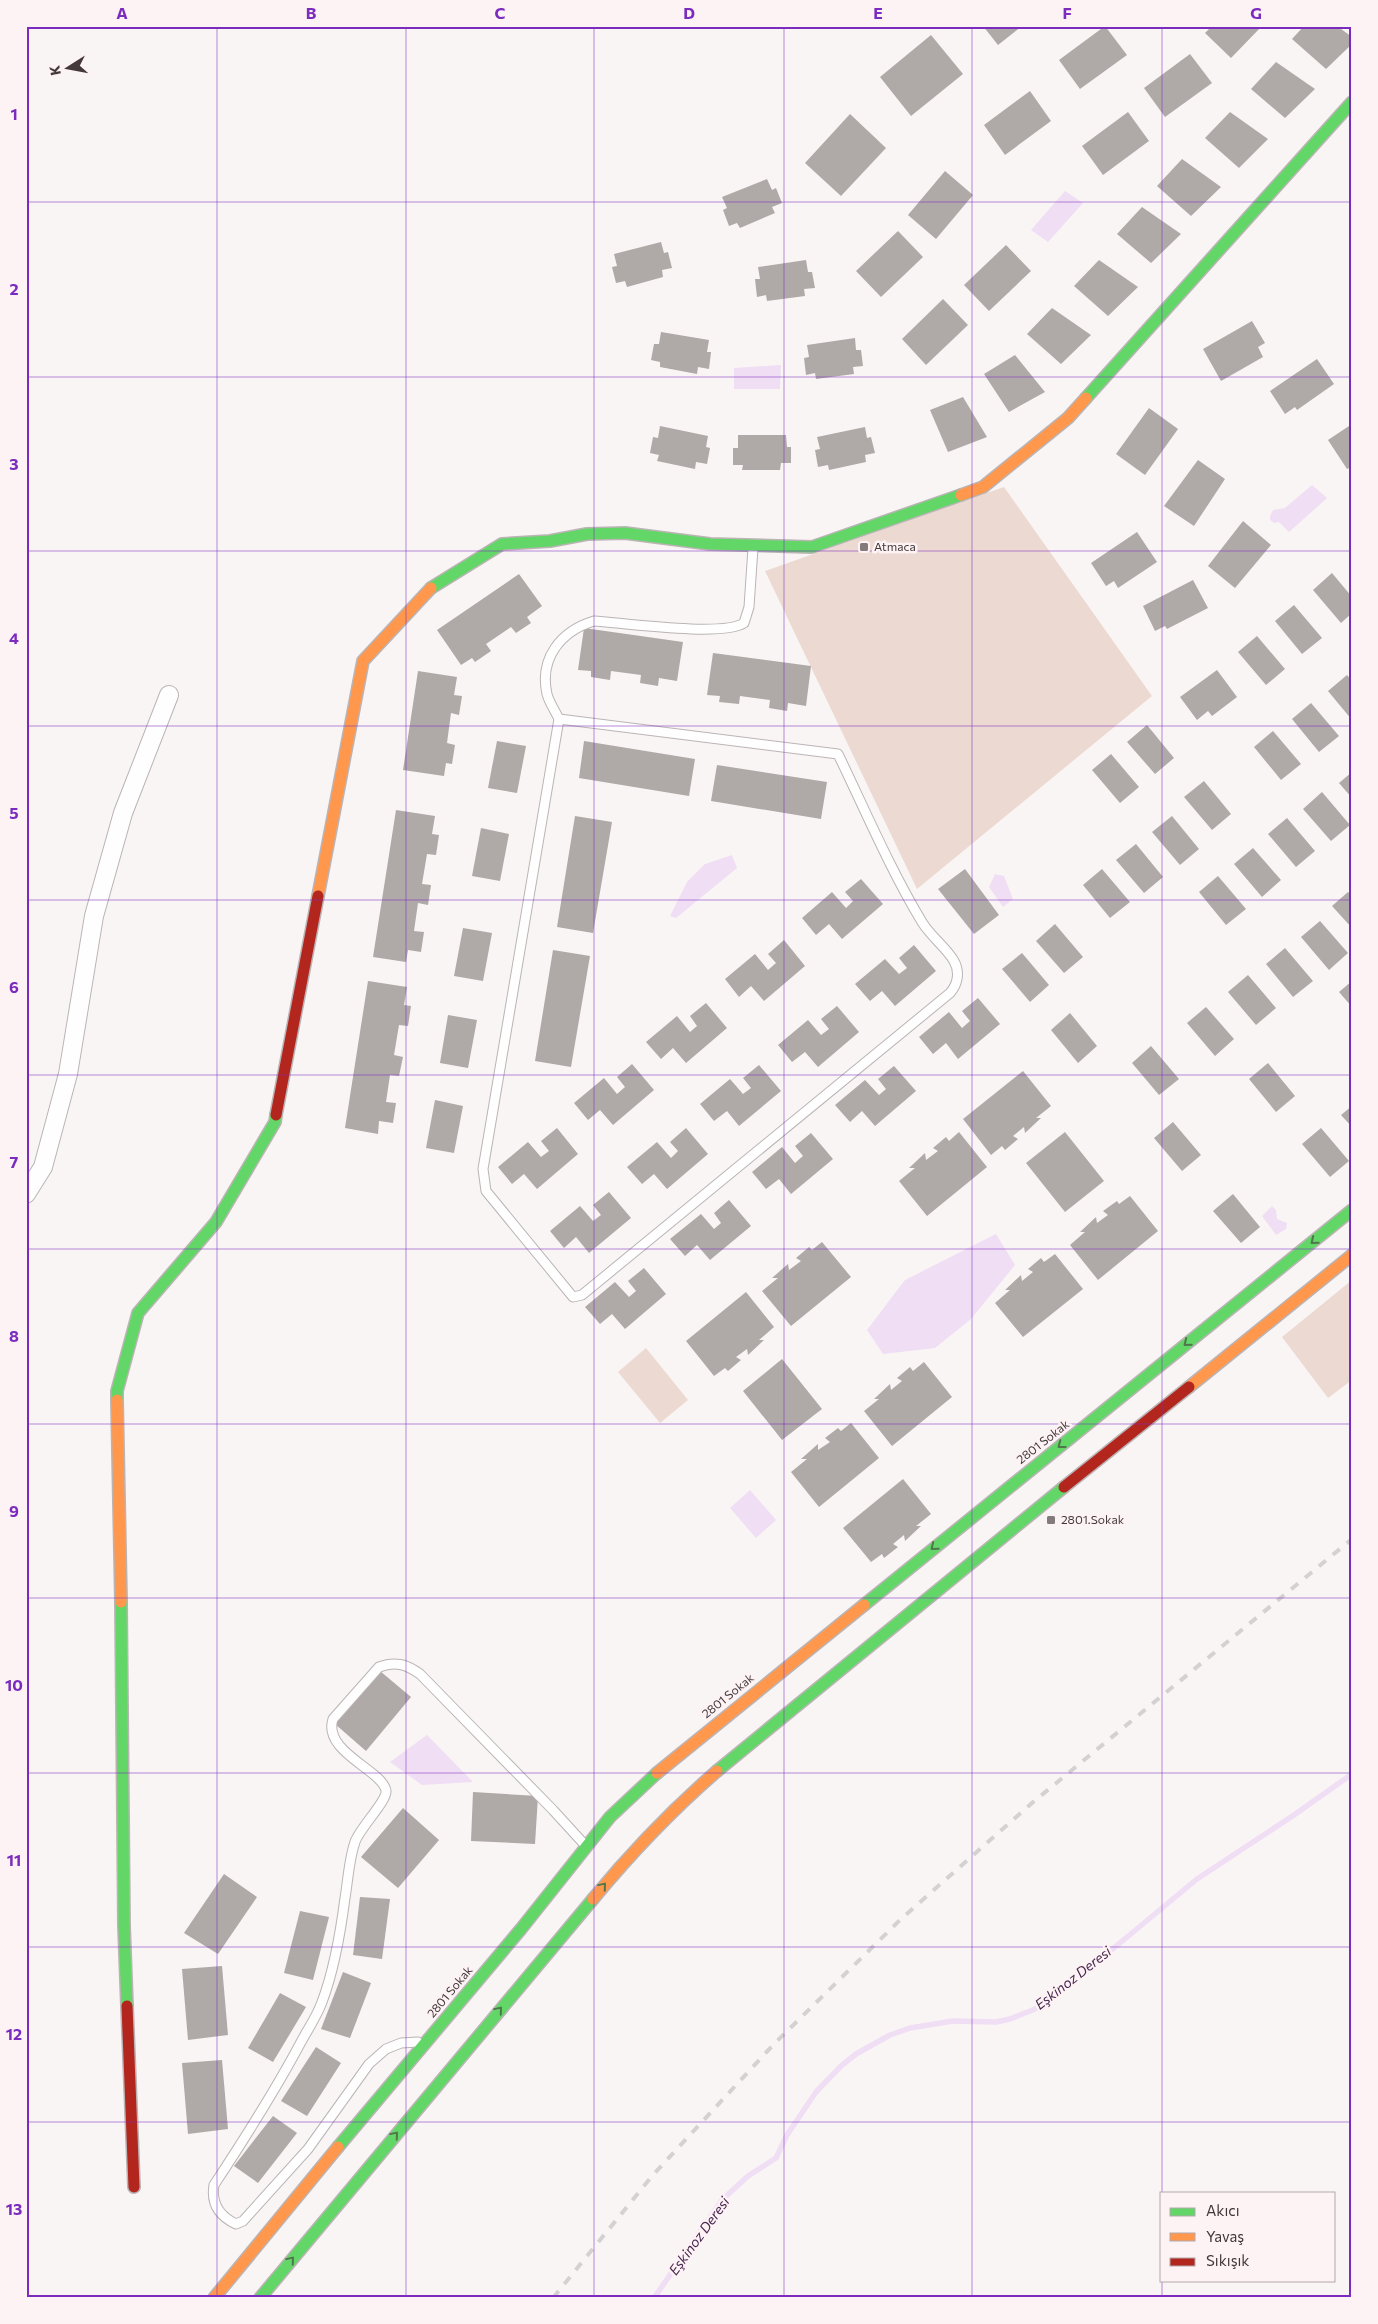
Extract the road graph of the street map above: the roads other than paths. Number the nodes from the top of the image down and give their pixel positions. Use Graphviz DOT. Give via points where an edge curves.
graph roads {
  1 [pos="1352,102"];
  2 [pos="753,545"];
  3 [pos="169,695"];
  4 [pos="559,719"];
  5 [pos="26,1194"];
  6 [pos="1352,1210"];
  7 [pos="1352,1255"];
  8 [pos="586,1847"];
  9 [pos="426,2041"];
  10 [pos="134,2187"];
  11 [pos="214,2298"];
  12 [pos="260,2298"];
  1 -- 2 [label="main road" via="1068,418 983,487 812,547"];
  2 -- 4 [label="lane" via="749,607 744,623 738,627 715,629 594,621 579,625 554,647 547,662 547,695"];
  2 -- 10 [label="main road" via="710,544 625,533 502,544 426,591 363,661 275,1122 216,1222 138,1313 117,1391 124,1926"];
  3 -- 5 [label="street" via="123,813 94,916 68,1074 43,1167"];
  4 -- 4 [label="lane" via="483,1169 486,1191 573,1296 582,1295 950,993 958,976 954,962 924,925 907,896 838,754"];
  6 -- 8 [label="main road, 2801 Sokak, one-way" via="711,1728 610,1817"];
  12 -- 7 [label="main road, one-way" via="659,1822 753,1740"];
  8 -- 9 [label="main road, 2801 Sokak"];
  8 -- 9 [label="lane" via="408,1665 389,1663 379,1667 332,1719 330,1727 336,1741 384,1784 385,1798 367,1819 355,1842 341,1926 322,2002 281,2080 214,2185 212,2195 220,2214 236,2224 243,2221 308,2150 369,2064 386,2049 401,2043"];
  9 -- 11 [label="main road, 2801 Sokak"];
}
